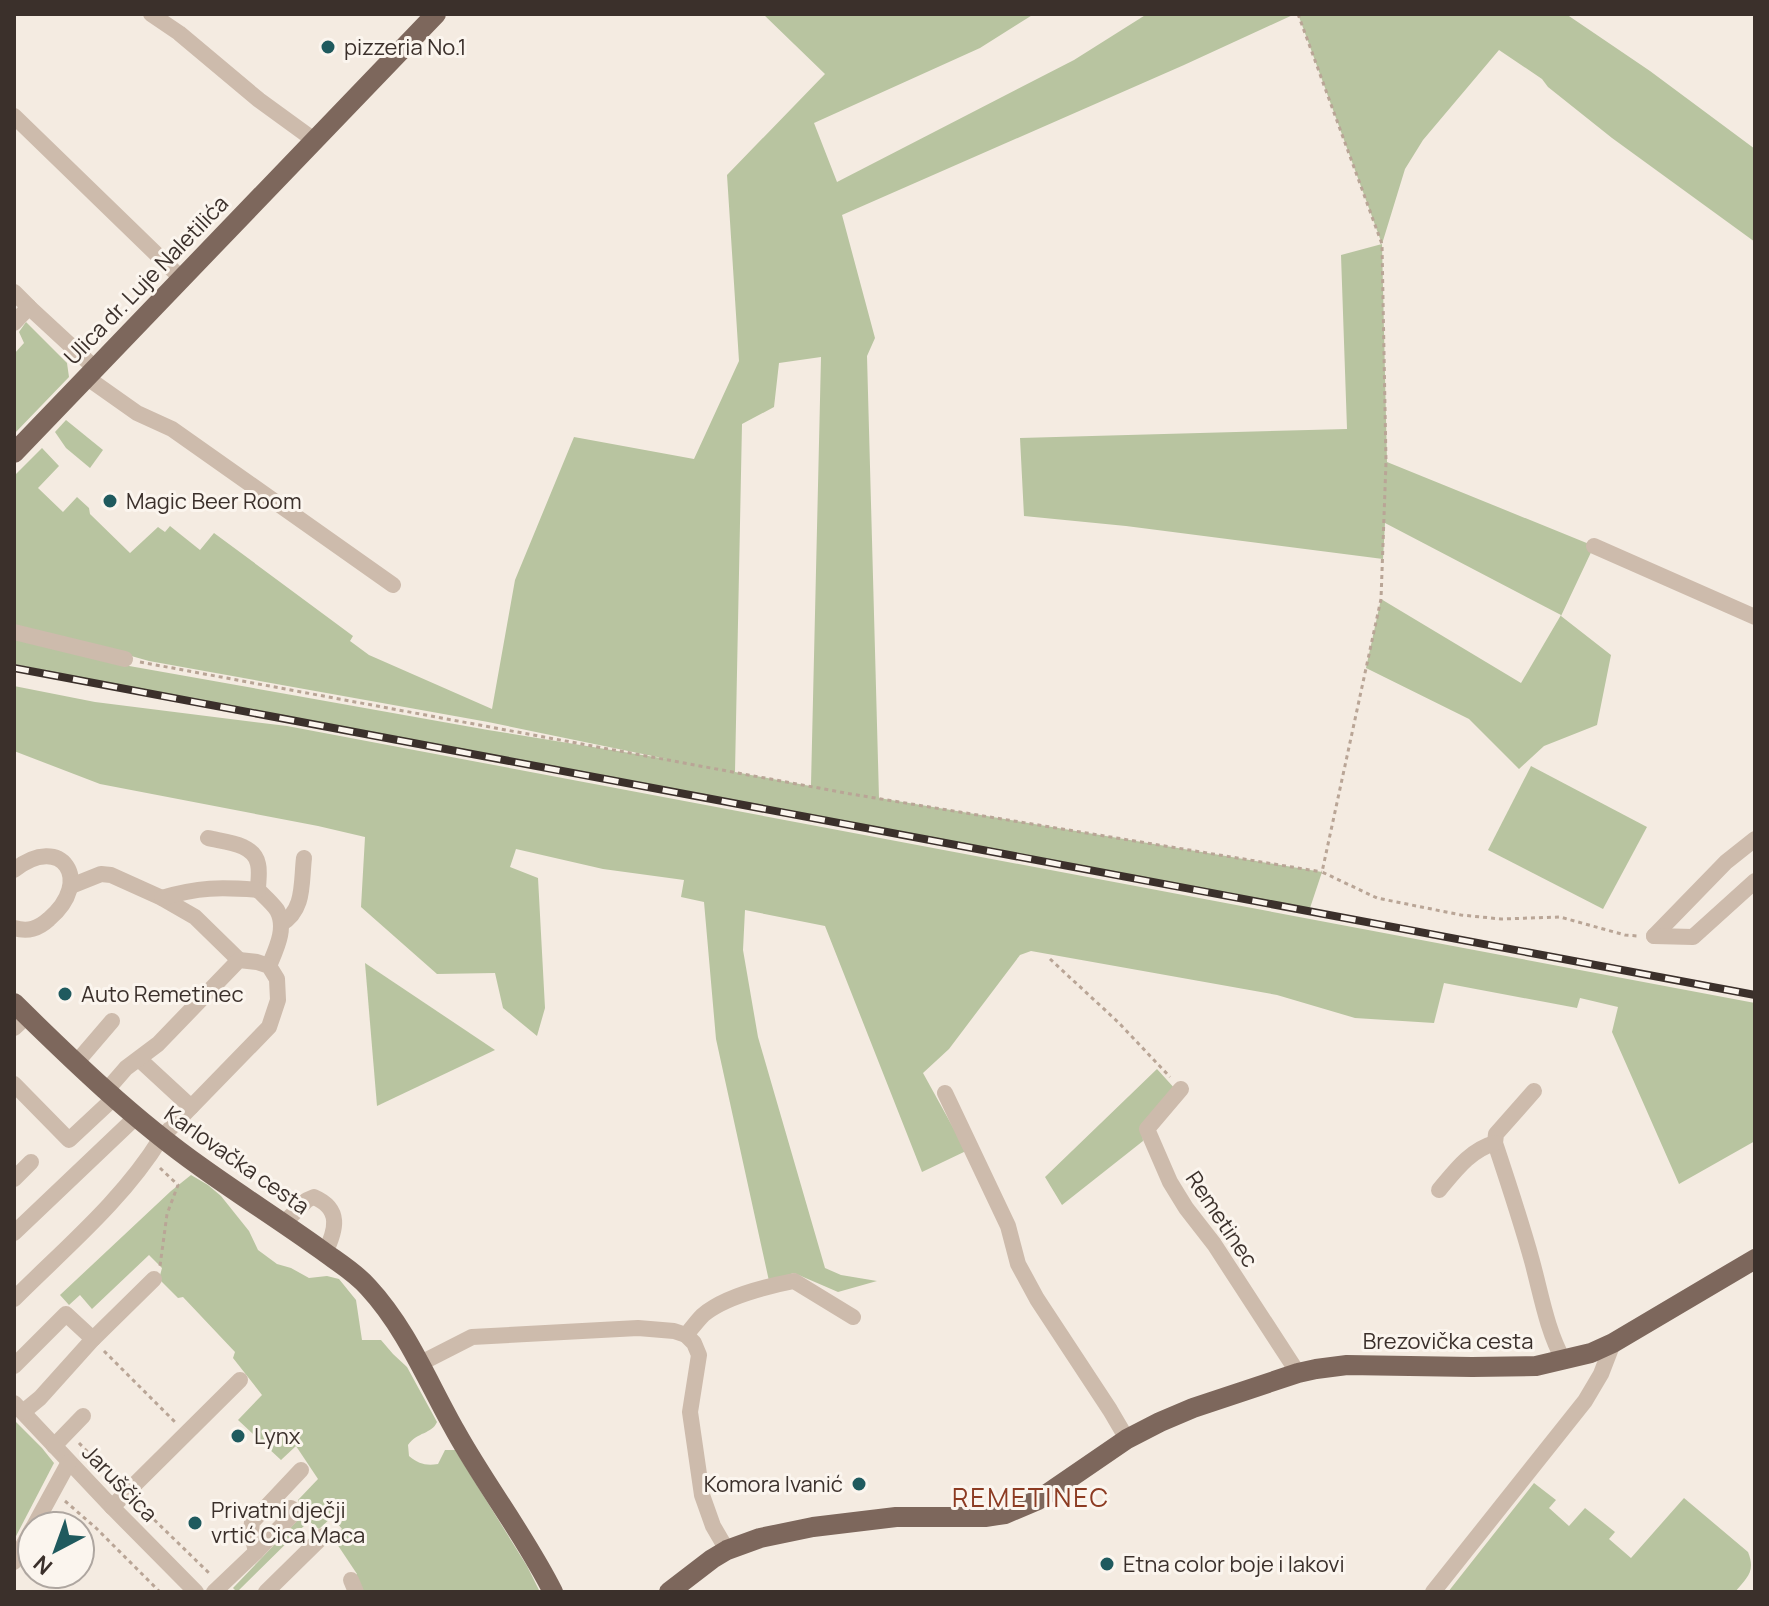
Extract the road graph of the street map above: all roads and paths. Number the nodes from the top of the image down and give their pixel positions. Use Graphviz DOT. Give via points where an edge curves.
graph roads {
  1 [pos="151,14"];
  2 [pos="436,14"];
  3 [pos="1298,14"];
  4 [pos="14,116"];
  5 [pos="314,140"];
  6 [pos="181,278"];
  7 [pos="14,292"];
  8 [pos="29,307"];
  9 [pos="14,323"];
  10 [pos="90,372"];
  11 [pos="14,453"];
  12 [pos="1594,546"];
  13 [pos="393,585"];
  14 [pos="1755,617"];
  15 [pos="14,632"];
  16 [pos="125,659"];
  17 [pos="208,838"];
  18 [pos="1755,839"];
  19 [pos="304,858"];
  20 [pos="14,870"];
  21 [pos="1322,872"];
  22 [pos="1755,881"];
  23 [pos="71,886"];
  24 [pos="258,890"];
  25 [pos="162,898"];
  26 [pos="281,924"];
  27 [pos="14,928"];
  28 [pos="1654,936"];
  29 [pos="1050,959"];
  30 [pos="239,960"];
  31 [pos="269,966"];
  32 [pos="18,1016"];
  33 [pos="112,1021"];
  34 [pos="139,1059"];
  35 [pos="76,1063"];
  36 [pos="14,1084"];
  37 [pos="1181,1089"];
  38 [pos="1534,1091"];
  39 [pos="945,1093"];
  40 [pos="110,1094"];
  41 [pos="191,1107"];
  42 [pos="136,1117"];
  43 [pos="161,1138"];
  44 [pos="1495,1143"];
  45 [pos="149,1158"];
  46 [pos="31,1162"];
  47 [pos="14,1179"];
  48 [pos="1439,1190"];
  49 [pos="284,1223"];
  50 [pos="14,1233"];
  51 [pos="325,1253"];
  52 [pos="1755,1259"];
  53 [pos="154,1279"];
  54 [pos="14,1299"];
  55 [pos="853,1317"];
  56 [pos="686,1335"];
  57 [pos="93,1339"];
  58 [pos="1613,1343"];
  59 [pos="1564,1361"];
  60 [pos="421,1363"];
  61 [pos="14,1366"];
  62 [pos="1298,1373"];
  63 [pos="240,1380"];
  64 [pos="19,1408"];
  65 [pos="83,1416"];
  66 [pos="187,1433"];
  67 [pos="1127,1439"];
  68 [pos="76,1440"];
  69 [pos="54,1446"];
  70 [pos="69,1462"];
  71 [pos="301,1470"];
  72 [pos="53,1490"];
  73 [pos="127,1492"];
  74 [pos="112,1507"];
  75 [pos="291,1508"];
  76 [pos="42,1510"];
  77 [pos="323,1536"];
  78 [pos="727,1550"];
  79 [pos="256,1552"];
  80 [pos="218,1588"];
  81 [pos="160,1592"];
  82 [pos="196,1592"];
  83 [pos="266,1592"];
  84 [pos="553,1592"];
  85 [pos="669,1592"];
  86 [pos="1433,1592"];
  1 -- 5 [label="street"];
  2 -- 5 [label="main road, Ulica dr. Luje Naletilića"];
  3 -- 21 [label="path" via="1382,244 1386,462 1381,599"];
  4 -- 6 [label="street"];
  5 -- 6 [label="main road, Ulica dr. Luje Naletilića"];
  6 -- 10 [label="main road, Ulica dr. Luje Naletilića"];
  7 -- 8 [label="street"];
  8 -- 9 [label="street"];
  8 -- 10 [label="street"];
  10 -- 11 [label="main road, Ulica dr. Luje Naletilića"];
  10 -- 13 [label="street" via="137,413 172,429"];
  12 -- 14 [label="street"];
  15 -- 16 [label="street"];
  16 -- 21 [label="path" via="851,794"];
  17 -- 24 [label="street" via="244,847 255,857"];
  18 -- 28 [label="street"];
  19 -- 26 [label="street" via="296,911"];
  20 -- 23 [label="street" via="36,857 53,856 64,862"];
  21 -- 28 [label="path" via="1377,898 1461,915 1560,917 1625,935"];
  22 -- 28 [label="street" via="1693,937"];
  23 -- 25 [label="street" via="111,875"];
  23 -- 27 [label="street" via="67,900 39,927"];
  24 -- 25 [label="street" via="189,889"];
  24 -- 26 [label="street" via="277,910"];
  25 -- 30 [label="street" via="195,917"];
  26 -- 31 [label="street"];
  29 -- 37 [label="path"];
  30 -- 31 [label="street"];
  30 -- 34 [label="street"];
  31 -- 41 [label="street" via="277,979 278,1000 269,1027"];
  32 -- 35 [label="main road, Karlovačka cesta"];
  33 -- 35 [label="street"];
  34 -- 40 [label="street" via="126,1068"];
  34 -- 41 [label="street"];
  35 -- 40 [label="main road, Karlovačka cesta"];
  36 -- 40 [label="street" via="69,1140"];
  37 -- 62 [label="street, Remetinec" via="1147,1129 1186,1208"];
  38 -- 44 [label="street" via="1496,1134"];
  39 -- 67 [label="street" via="1008,1226 1018,1264"];
  40 -- 42 [label="main road, Karlovačka cesta"];
  41 -- 43 [label="street"];
  42 -- 43 [label="main road, Karlovačka cesta"];
  42 -- 50 [label="street"];
  43 -- 45 [label="street"];
  43 -- 49 [label="main road, Karlovačka cesta"];
  44 -- 48 [label="street" via="1468,1156"];
  44 -- 59 [label="street"];
  45 -- 53 [label="path" via="178,1185 167,1214 160,1274"];
  45 -- 54 [label="street"];
  46 -- 47 [label="street"];
  49 -- 51 [label="main road, Karlovačka cesta"];
  49 -- 51 [label="street" via="314,1197 331,1207 333,1235"];
  51 -- 60 [label="main road, Karlovačka cesta" via="367,1285"];
  52 -- 58 [label="main road, Brezovička cesta"];
  53 -- 57 [label="street"];
  55 -- 56 [label="street" via="794,1281 713,1308"];
  56 -- 60 [label="street" via="638,1328 472,1337"];
  56 -- 78 [label="street" via="699,1355 690,1412 702,1495"];
  57 -- 61 [label="street" via="66,1314"];
  57 -- 64 [label="street" via="40,1398"];
  57 -- 66 [label="path"];
  58 -- 59 [label="main road, Brezovička cesta"];
  58 -- 86 [label="street" via="1585,1401"];
  59 -- 62 [label="main road, Brezovička cesta" via="1510,1367 1347,1365"];
  60 -- 84 [label="main road, Karlovačka cesta"];
  62 -- 67 [label="main road, Brezovička cesta" via="1193,1408"];
  63 -- 66 [label="street"];
  64 -- 69 [label="street, Jaruščica"];
  65 -- 69 [label="street"];
  66 -- 73 [label="street"];
  67 -- 78 [label="main road, Brezovička cesta" via="1038,1500 1005,1514 896,1517 813,1527"];
  68 -- 73 [label="path"];
  69 -- 70 [label="street, Jaruščica"];
  70 -- 72 [label="street"];
  70 -- 74 [label="street, Jaruščica"];
  71 -- 79 [label="street" via="252,1522"];
  72 -- 76 [label="street"];
  72 -- 81 [label="path"];
  73 -- 74 [label="street"];
  73 -- 80 [label="path"];
  74 -- 82 [label="street, Jaruščica"];
  75 -- 79 [label="street" via="291,1516"];
  77 -- 83 [label="street"];
  78 -- 85 [label="main road, Brezovička cesta"];
  79 -- 80 [label="street"];
}
